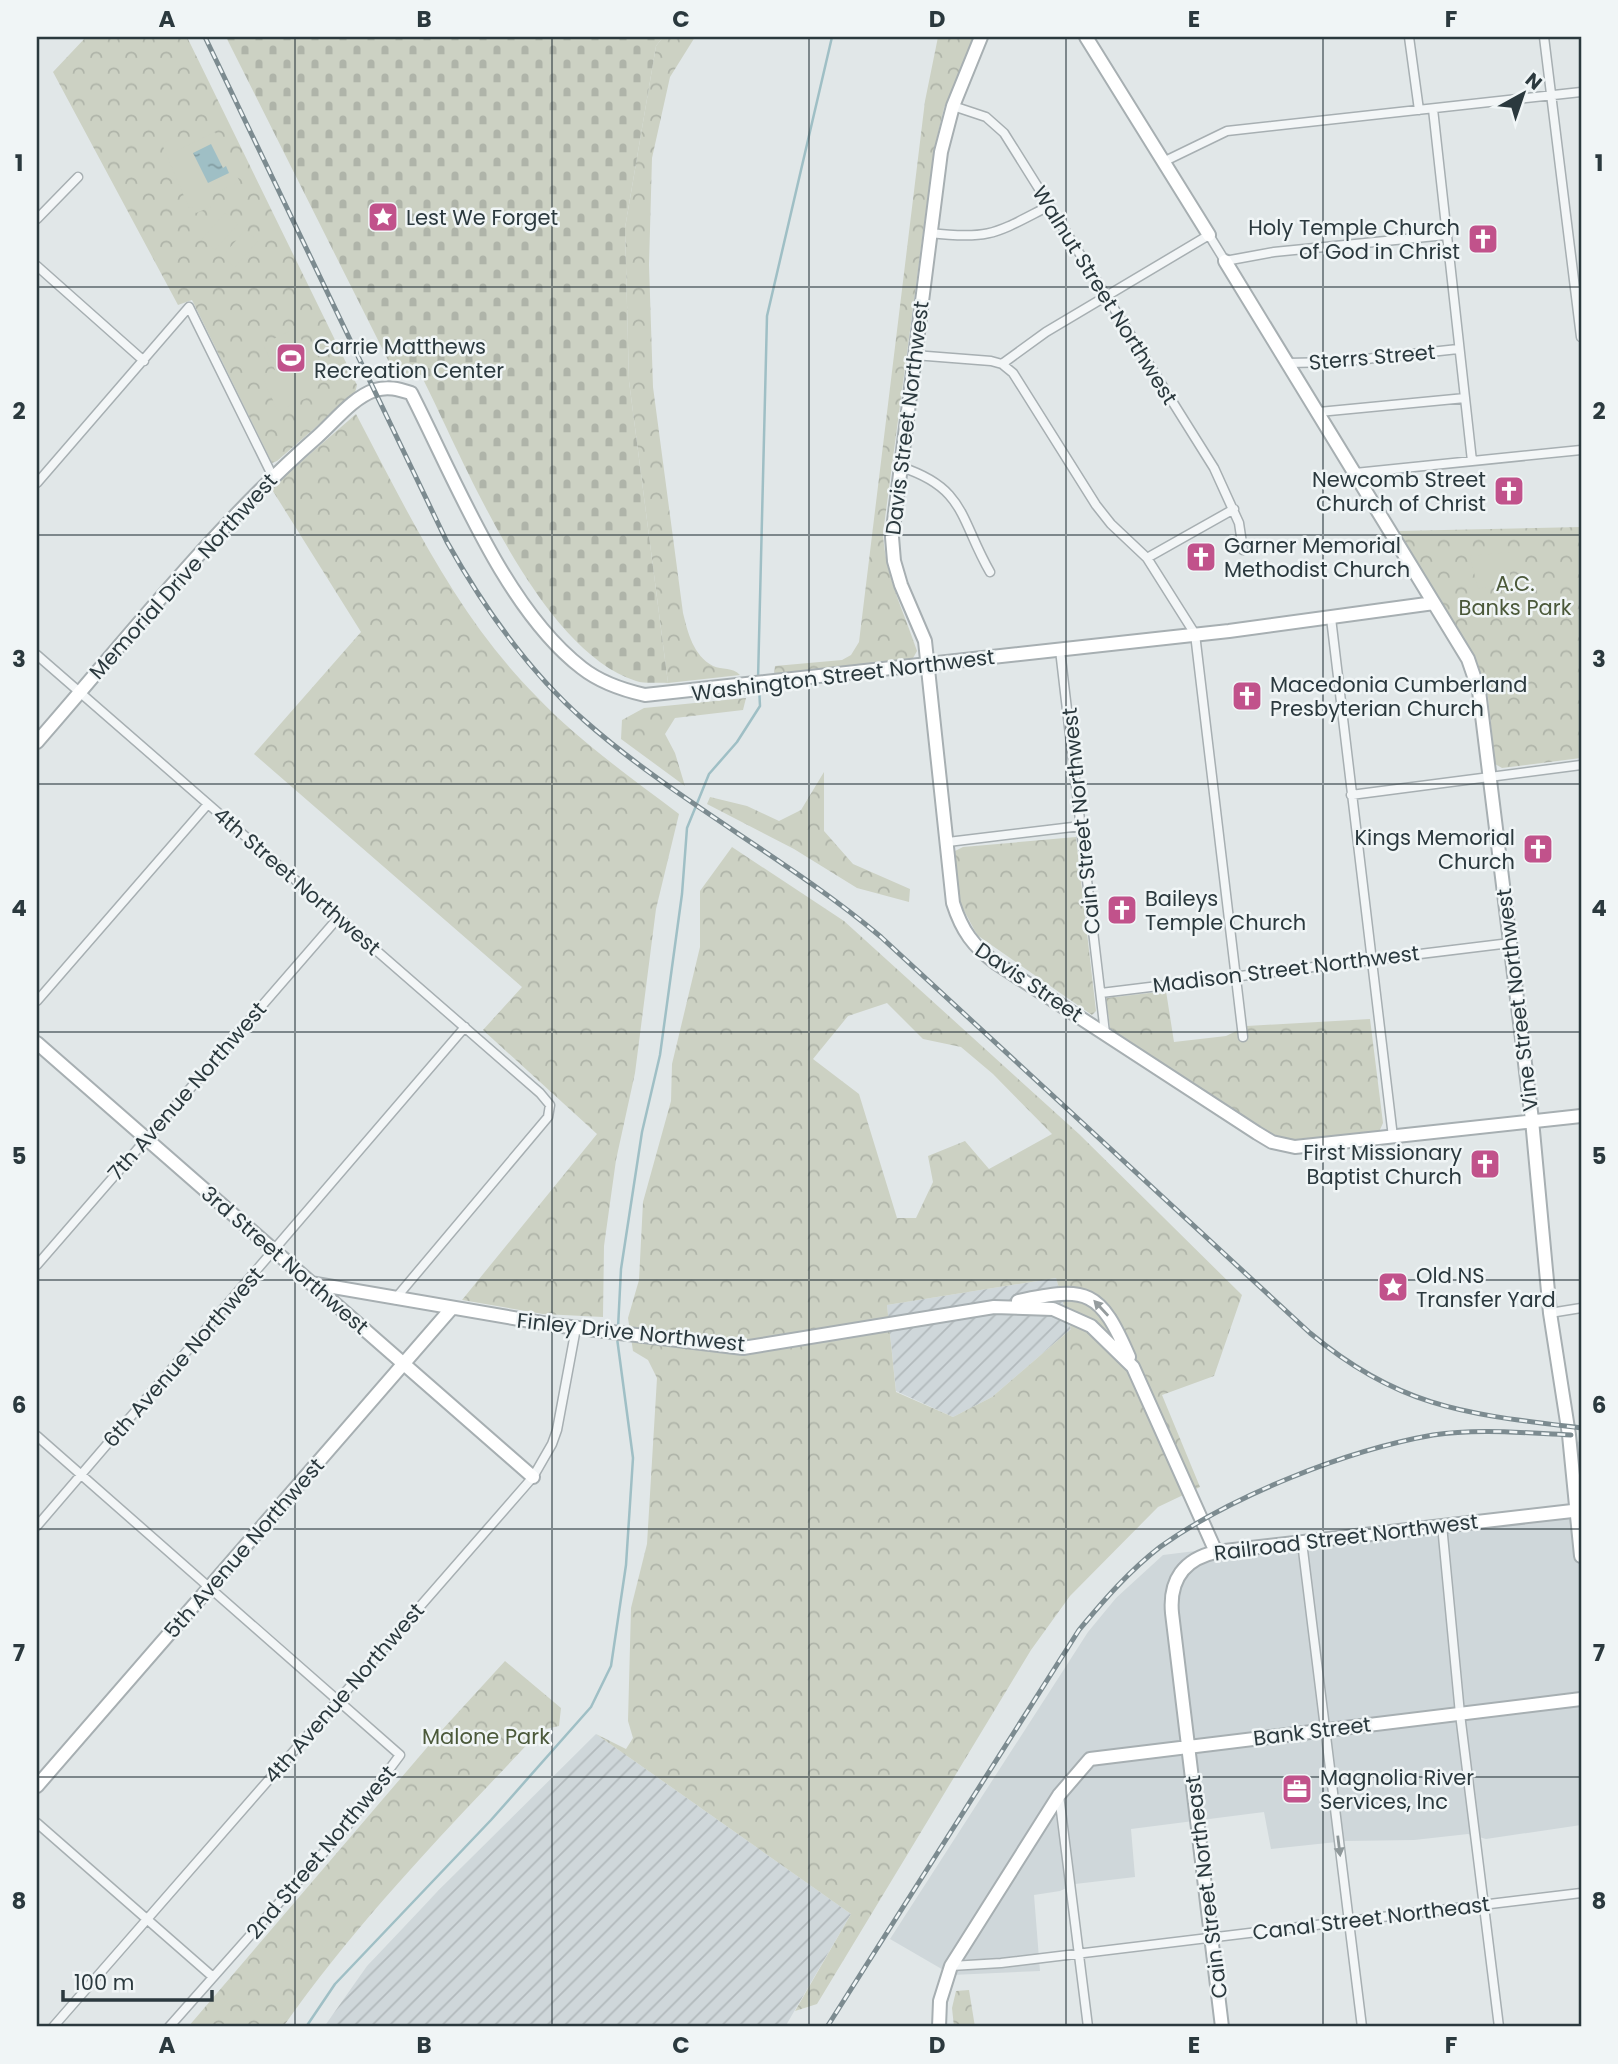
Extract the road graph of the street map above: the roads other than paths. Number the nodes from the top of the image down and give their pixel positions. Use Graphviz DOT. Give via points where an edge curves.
graph roads {
  1 [pos="981,37"];
  2 [pos="1087,37"];
  3 [pos="1409,37"];
  4 [pos="1544,37"];
  5 [pos="1581,92"];
  6 [pos="1551,96"];
  7 [pos="953,106"];
  8 [pos="1433,109"];
  9 [pos="1419,110"];
  10 [pos="1163,162"];
  11 [pos="78,177"];
  12 [pos="1049,206"];
  13 [pos="37,219"];
  14 [pos="930,233"];
  15 [pos="1209,235"];
  16 [pos="1446,235"];
  17 [pos="1225,261"];
  18 [pos="37,266"];
  19 [pos="1105,296"];
  20 [pos="1581,337"];
  21 [pos="1458,349"];
  22 [pos="914,355"];
  23 [pos="144,361"];
  24 [pos="1287,363"];
  25 [pos="1002,364"];
  26 [pos="411,393"];
  27 [pos="1465,398"];
  28 [pos="1319,412"];
  29 [pos="1581,450"];
  30 [pos="1472,461"];
  31 [pos="901,467"];
  32 [pos="1355,473"];
  33 [pos="272,475"];
  34 [pos="37,483"];
  35 [pos="1234,509"];
  36 [pos="1243,550"];
  37 [pos="1147,558"];
  38 [pos="990,572"];
  39 [pos="1434,603"];
  40 [pos="1331,618"];
  41 [pos="1195,634"];
  42 [pos="1060,650"];
  43 [pos="37,655"];
  44 [pos="928,665"];
  45 [pos="80,693"];
  46 [pos="37,742"];
  47 [pos="1581,765"];
  48 [pos="1490,777"];
  49 [pos="1351,795"];
  50 [pos="208,804"];
  51 [pos="1081,826"];
  52 [pos="948,842"];
  53 [pos="338,918"];
  54 [pos="1510,943"];
  55 [pos="1371,958"];
  56 [pos="1237,975"];
  57 [pos="1101,993"];
  58 [pos="37,1001"];
  59 [pos="465,1027"];
  60 [pos="1105,1033"];
  61 [pos="1243,1037"];
  62 [pos="37,1043"];
  63 [pos="1581,1116"];
  64 [pos="1532,1121"];
  65 [pos="1393,1137"];
  66 [pos="146,1139"];
  67 [pos="275,1251"];
  68 [pos="37,1265"];
  69 [pos="310,1283"];
  70 [pos="396,1299"];
  71 [pos="994,1307"];
  72 [pos="1581,1308"];
  73 [pos="451,1309"];
  74 [pos="1550,1313"];
  75 [pos="576,1328"];
  76 [pos="404,1364"];
  77 [pos="1133,1367"];
  78 [pos="37,1436"];
  79 [pos="83,1474"];
  80 [pos="533,1477"];
  81 [pos="1579,1510"];
  82 [pos="1442,1525"];
  83 [pos="37,1526"];
  84 [pos="1302,1542"];
  85 [pos="1216,1552"];
  86 [pos="1581,1556"];
  87 [pos="209,1588"];
  88 [pos="1581,1699"];
  89 [pos="339,1700"];
  90 [pos="1460,1714"];
  91 [pos="1325,1729"];
  92 [pos="1189,1746"];
  93 [pos="37,1786"];
  94 [pos="1059,1796"];
  95 [pos="37,1823"];
  96 [pos="1581,1893"];
  97 [pos="1486,1904"];
  98 [pos="145,1919"];
  99 [pos="1348,1921"];
  100 [pos="1212,1937"];
  101 [pos="1078,1953"];
  102 [pos="951,1966"];
  103 [pos="213,1977"];
  104 [pos="53,2027"];
  105 [pos="169,2027"];
  106 [pos="939,2027"];
  107 [pos="1088,2027"];
  108 [pos="1222,2027"];
  109 [pos="1362,2027"];
  110 [pos="1499,2027"];
  1 -- 7 [label="street, Davis Street Northwest"];
  2 -- 10 [label="street"];
  3 -- 9 [label="street"];
  4 -- 6 [label="street"];
  5 -- 6 [label="street"];
  6 -- 8 [label="street"];
  6 -- 20 [label="street"];
  7 -- 12 [label="street, Walnut Street Northwest" via="995,122"];
  7 -- 14 [label="street, Davis Street Northwest" via="941,152"];
  8 -- 9 [label="street"];
  8 -- 16 [label="street"];
  9 -- 10 [label="street" via="1227,131"];
  10 -- 15 [label="street"];
  11 -- 13 [label="street"];
  12 -- 14 [label="street" via="991,235"];
  12 -- 19 [label="street, Walnut Street Northwest"];
  14 -- 22 [label="street, Davis Street Northwest"];
  15 -- 17 [label="street"];
  15 -- 19 [label="street"];
  16 -- 17 [label="street"];
  16 -- 21 [label="street"];
  17 -- 24 [label="street, Vine Street Northwest"];
  18 -- 23 [label="street"];
  19 -- 25 [label="street"];
  19 -- 35 [label="street, Walnut Street Northwest" via="1214,468"];
  21 -- 24 [label="street, Sterrs Street"];
  21 -- 27 [label="street"];
  22 -- 25 [label="street"];
  22 -- 31 [label="street, Davis Street Northwest"];
  23 -- 33 [label="street" via="189,307"];
  23 -- 34 [label="street"];
  24 -- 28 [label="street, Vine Street Northwest"];
  25 -- 37 [label="street" via="1027,393 1096,505"];
  26 -- 33 [label="street, Memorial Drive Northwest" via="392,387 368,394"];
  26 -- 44 [label="street, Washington Street Northwest" via="492,553 547,635 601,680 645,695"];
  27 -- 28 [label="street"];
  27 -- 30 [label="street"];
  28 -- 32 [label="street, Vine Street Northwest"];
  29 -- 30 [label="street"];
  30 -- 32 [label="street"];
  31 -- 38 [label="street" via="926,475 957,502"];
  31 -- 44 [label="street, Davis Street Northwest" via="892,525 894,561 922,628"];
  32 -- 39 [label="street, Vine Street Northwest"];
  33 -- 45 [label="street, Memorial Drive Northwest"];
  35 -- 36 [label="street, Walnut Street Northwest"];
  35 -- 37 [label="street"];
  37 -- 41 [label="street"];
  39 -- 40 [label="street, Washington Street Northwest"];
  39 -- 48 [label="street, Vine Street Northwest" via="1473,669"];
  40 -- 41 [label="street, Washington Street Northwest"];
  40 -- 49 [label="street"];
  41 -- 42 [label="street, Washington Street Northwest"];
  41 -- 56 [label="street"];
  42 -- 44 [label="street, Washington Street Northwest"];
  42 -- 51 [label="street, Cain Street Northwest"];
  43 -- 45 [label="street, 4th Street Northwest"];
  44 -- 52 [label="street, Davis Street Northwest"];
  45 -- 46 [label="street, Memorial Drive Northwest"];
  45 -- 50 [label="street, 4th Street Northwest"];
  47 -- 48 [label="street"];
  48 -- 49 [label="street"];
  48 -- 54 [label="street, Vine Street Northwest"];
  49 -- 55 [label="street"];
  50 -- 53 [label="street, 4th Street Northwest"];
  50 -- 58 [label="street"];
  51 -- 52 [label="street"];
  51 -- 57 [label="street, Cain Street Northwest"];
  52 -- 60 [label="street, Davis Street" via="953,904 970,942"];
  53 -- 59 [label="street, 4th Street Northwest"];
  53 -- 66 [label="street, 7th Avenue Northwest"];
  54 -- 55 [label="street, Madison Street Northwest"];
  54 -- 64 [label="street, Vine Street Northwest"];
  55 -- 56 [label="street, Madison Street Northwest"];
  55 -- 65 [label="street"];
  56 -- 57 [label="street, Madison Street Northwest"];
  56 -- 61 [label="street"];
  57 -- 60 [label="street"];
  59 -- 67 [label="street, 6th Avenue Northwest"];
  59 -- 70 [label="street, 4th Street Northwest" via="546,1099 550,1112"];
  60 -- 65 [label="street, Davis Street" via="1272,1142 1295,1147"];
  62 -- 66 [label="street, 3rd Street Northwest"];
  63 -- 64 [label="street, Davis Street"];
  64 -- 65 [label="street, Davis Street"];
  64 -- 74 [label="street, Vine Street Northwest"];
  66 -- 67 [label="street, 3rd Street Northwest"];
  66 -- 68 [label="street, 7th Avenue Northwest"];
  67 -- 69 [label="street, 3rd Street Northwest"];
  67 -- 79 [label="street, 6th Avenue Northwest"];
  69 -- 70 [label="street, Finley Drive Northwest"];
  69 -- 76 [label="street, 3rd Street Northwest"];
  70 -- 73 [label="street, Finley Drive Northwest"];
  71 -- 75 [label="street, Finley Drive Northwest" via="743,1348"];
  71 -- 77 [label="street, Finley Drive Northwest" via="1053,1309 1079,1319"];
  77 -- 71 [label="street, Finley Drive Northwest, one-way" via="1112,1320 1097,1301 1075,1292"];
  72 -- 74 [label="street"];
  73 -- 75 [label="street, Finley Drive Northwest"];
  73 -- 76 [label="street, 5th Avenue Northwest"];
  74 -- 81 [label="street, Vine Street Northwest"];
  75 -- 80 [label="street, 4th Avenue Northwest" via="557,1430"];
  76 -- 80 [label="street, 3rd Street Northwest"];
  76 -- 87 [label="street, 5th Avenue Northwest"];
  77 -- 85 [label="street, Finley Drive Northwest"];
  78 -- 79 [label="street, 2nd Street Northwest"];
  79 -- 83 [label="street, 6th Avenue Northwest"];
  79 -- 87 [label="street, 2nd Street Northwest"];
  80 -- 89 [label="street, 4th Avenue Northwest"];
  81 -- 82 [label="street, Railroad Street Northwest"];
  81 -- 86 [label="street, Vine Street Northwest"];
  82 -- 84 [label="street, Railroad Street Northwest"];
  82 -- 90 [label="street"];
  84 -- 85 [label="street, Railroad Street Northwest"];
  84 -- 91 [label="street"];
  85 -- 92 [label="street, Railroad Street Northwest" via="1201,1555 1177,1577 1171,1600"];
  87 -- 89 [label="street, 2nd Street Northwest"];
  87 -- 93 [label="street, 5th Avenue Northwest"];
  88 -- 90 [label="street, Bank Street"];
  89 -- 98 [label="street, 4th Avenue Northwest"];
  89 -- 103 [label="street, 2nd Street Northwest" via="397,1750 398,1762 348,1826"];
  90 -- 91 [label="street, Bank Street"];
  90 -- 97 [label="street"];
  91 -- 92 [label="street, Bank Street"];
  91 -- 99 [label="street, one-way"];
  92 -- 94 [label="street, Bank Street" via="1090,1759"];
  92 -- 100 [label="street, Cain Street Northeast"];
  94 -- 101 [label="street"];
  94 -- 102 [label="street, Bank Street"];
  95 -- 98 [label="street"];
  96 -- 97 [label="street, Canal Street Northeast"];
  97 -- 99 [label="street, Canal Street Northeast"];
  97 -- 110 [label="street"];
  98 -- 103 [label="street"];
  98 -- 104 [label="street, 4th Avenue Northwest"];
  99 -- 100 [label="street, Canal Street Northeast"];
  99 -- 109 [label="street"];
  100 -- 101 [label="street, Canal Street Northeast"];
  100 -- 108 [label="street, Cain Street Northeast"];
  101 -- 102 [label="street, Canal Street Northeast"];
  101 -- 107 [label="street"];
  102 -- 106 [label="street, Bank Street" via="940,2001"];
  103 -- 105 [label="street, 2nd Street Northwest"];
}
